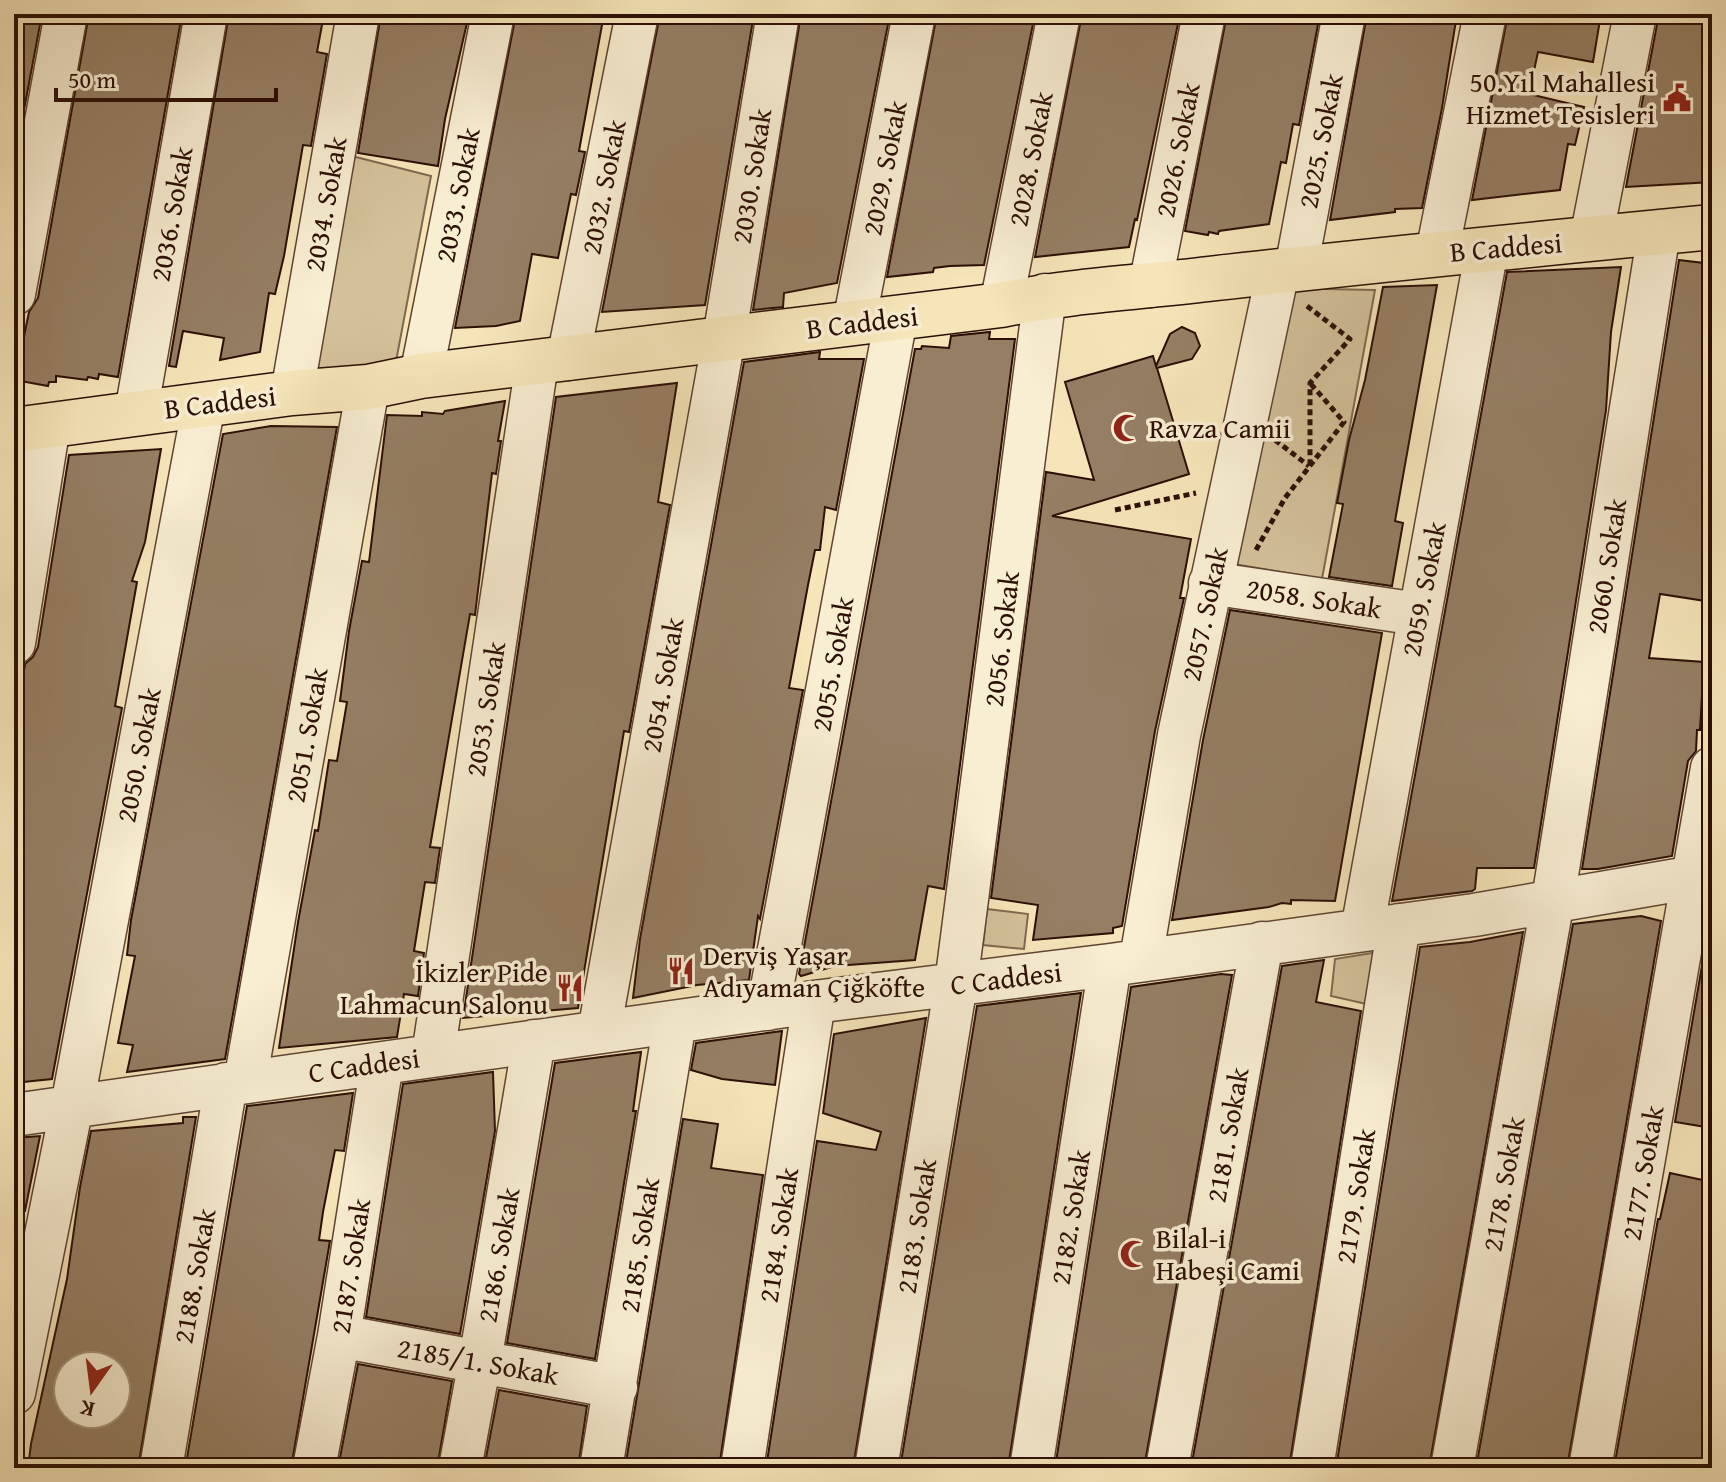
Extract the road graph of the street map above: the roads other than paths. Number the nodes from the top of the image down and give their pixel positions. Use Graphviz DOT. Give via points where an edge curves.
graph roads {
  1 [pos="66,14"];
  2 [pos="206,14"];
  3 [pos="358,14"];
  4 [pos="493,14"];
  5 [pos="637,14"];
  6 [pos="778,14"];
  7 [pos="914,14"];
  8 [pos="1059,14"];
  9 [pos="1204,14"];
  10 [pos="1344,14"];
  11 [pos="1485,14"];
  12 [pos="1635,14"];
  13 [pos="1712,227"];
  14 [pos="1659,232"];
  15 [pos="1591,239"];
  16 [pos="1487,249"];
  17 [pos="1437,253"];
  18 [pos="1287,270"];
  19 [pos="1150,286"];
  20 [pos="14,294"];
  21 [pos="1045,295"];
  22 [pos="1001,305"];
  23 [pos="875,320"];
  24 [pos="724,338"];
  25 [pos="553,361"];
  26 [pos="421,376"];
  27 [pos="368,387"];
  28 [pos="292,393"];
  29 [pos="204,404"];
  30 [pos="136,413"];
  31 [pos="31,427"];
  32 [pos="1223,584"];
  33 [pos="1418,614"];
  34 [pos="14,643"];
  35 [pos="1712,768"];
  36 [pos="1703,876"];
  37 [pos="1553,900"];
  38 [pos="1380,927"];
  39 [pos="1262,943"];
  40 [pos="1125,962"];
  41 [pos="956,984"];
  42 [pos="814,1002"];
  43 [pos="768,1009"];
  44 [pos="675,1022"];
  45 [pos="599,1032"];
  46 [pos="534,1041"];
  47 [pos="433,1055"];
  48 [pos="382,1063"];
  49 [pos="235,1083"];
  50 [pos="72,1106"];
  51 [pos="14,1115"];
  52 [pos="339,1336"];
  53 [pos="480,1361"];
  54 [pos="616,1387"];
  55 [pos="14,1393"];
  56 [pos="161,1468"];
  57 [pos="314,1468"];
  58 [pos="460,1468"];
  59 [pos="601,1468"];
  60 [pos="742,1468"];
  61 [pos="876,1468"];
  62 [pos="1031,1468"];
  63 [pos="1167,1468"];
  64 [pos="1312,1468"];
  65 [pos="1452,1468"];
  66 [pos="1590,1468"];
  1 -- 20 [label="street"];
  2 -- 30 [label="street, 2036. Sokak"];
  3 -- 28 [label="street, 2034. Sokak"];
  4 -- 26 [label="street, 2033. Sokak"];
  5 -- 25 [label="street, 2032. Sokak"];
  6 -- 24 [label="street, 2030. Sokak"];
  7 -- 23 [label="street, 2029. Sokak"];
  8 -- 22 [label="street, 2028. Sokak"];
  9 -- 19 [label="street, 2026. Sokak"];
  10 -- 18 [label="street, 2025. Sokak"];
  11 -- 17 [label="street"];
  12 -- 15 [label="street"];
  13 -- 14 [label="main road, B Caddesi"];
  14 -- 15 [label="main road, B Caddesi"];
  14 -- 37 [label="street, 2060. Sokak"];
  15 -- 16 [label="main road, B Caddesi"];
  16 -- 17 [label="main road, B Caddesi"];
  16 -- 33 [label="street, 2059. Sokak"];
  17 -- 18 [label="main road, B Caddesi"];
  18 -- 19 [label="main road, B Caddesi"];
  18 -- 32 [label="street, 2057. Sokak" via="1233,486"];
  19 -- 21 [label="main road, B Caddesi"];
  21 -- 22 [label="main road, B Caddesi"];
  21 -- 41 [label="street, 2056. Sokak"];
  22 -- 23 [label="main road, B Caddesi"];
  23 -- 24 [label="main road, B Caddesi"];
  23 -- 43 [label="street, 2055. Sokak"];
  24 -- 25 [label="main road, B Caddesi"];
  24 -- 45 [label="street, 2054. Sokak"];
  25 -- 26 [label="main road, B Caddesi"];
  25 -- 47 [label="street, 2053. Sokak"];
  26 -- 27 [label="main road, B Caddesi"];
  27 -- 28 [label="main road, B Caddesi"];
  27 -- 49 [label="street, 2051. Sokak"];
  28 -- 29 [label="main road, B Caddesi"];
  29 -- 30 [label="main road, B Caddesi"];
  29 -- 50 [label="street, 2050. Sokak"];
  30 -- 31 [label="main road, B Caddesi"];
  31 -- 34 [label="street"];
  32 -- 33 [label="street, 2058. Sokak"];
  32 -- 40 [label="street, 2057. Sokak" via="1179,735"];
  33 -- 38 [label="street, 2059. Sokak"];
  35 -- 36 [label="street, 2177. Sokak"];
  36 -- 37 [label="street, C Caddesi"];
  36 -- 66 [label="street, 2177. Sokak"];
  37 -- 38 [label="street, C Caddesi"];
  37 -- 65 [label="street, 2178. Sokak"];
  38 -- 39 [label="street, C Caddesi"];
  38 -- 64 [label="street, 2179. Sokak"];
  39 -- 40 [label="street, C Caddesi"];
  39 -- 63 [label="street, 2181. Sokak"];
  40 -- 41 [label="street, C Caddesi"];
  40 -- 62 [label="street, 2182. Sokak"];
  41 -- 42 [label="street, C Caddesi"];
  41 -- 61 [label="street, 2183. Sokak"];
  42 -- 43 [label="street, C Caddesi"];
  42 -- 60 [label="street, 2184. Sokak"];
  43 -- 44 [label="street, C Caddesi"];
  44 -- 45 [label="street, C Caddesi"];
  44 -- 54 [label="street, 2185. Sokak"];
  45 -- 46 [label="street, C Caddesi"];
  46 -- 47 [label="street, C Caddesi"];
  46 -- 53 [label="street, 2186. Sokak"];
  47 -- 48 [label="street, C Caddesi"];
  48 -- 49 [label="street, C Caddesi"];
  48 -- 52 [label="street, 2187. Sokak"];
  49 -- 50 [label="street, C Caddesi"];
  49 -- 56 [label="street, 2188. Sokak"];
  50 -- 51 [label="street, C Caddesi"];
  50 -- 55 [label="street, 2050. Sokak"];
  52 -- 53 [label="street, 2185/1. Sokak"];
  52 -- 57 [label="street, 2187. Sokak"];
  53 -- 54 [label="street, 2185/1. Sokak"];
  53 -- 58 [label="street, 2186. Sokak"];
  54 -- 59 [label="street, 2185. Sokak"];
}
